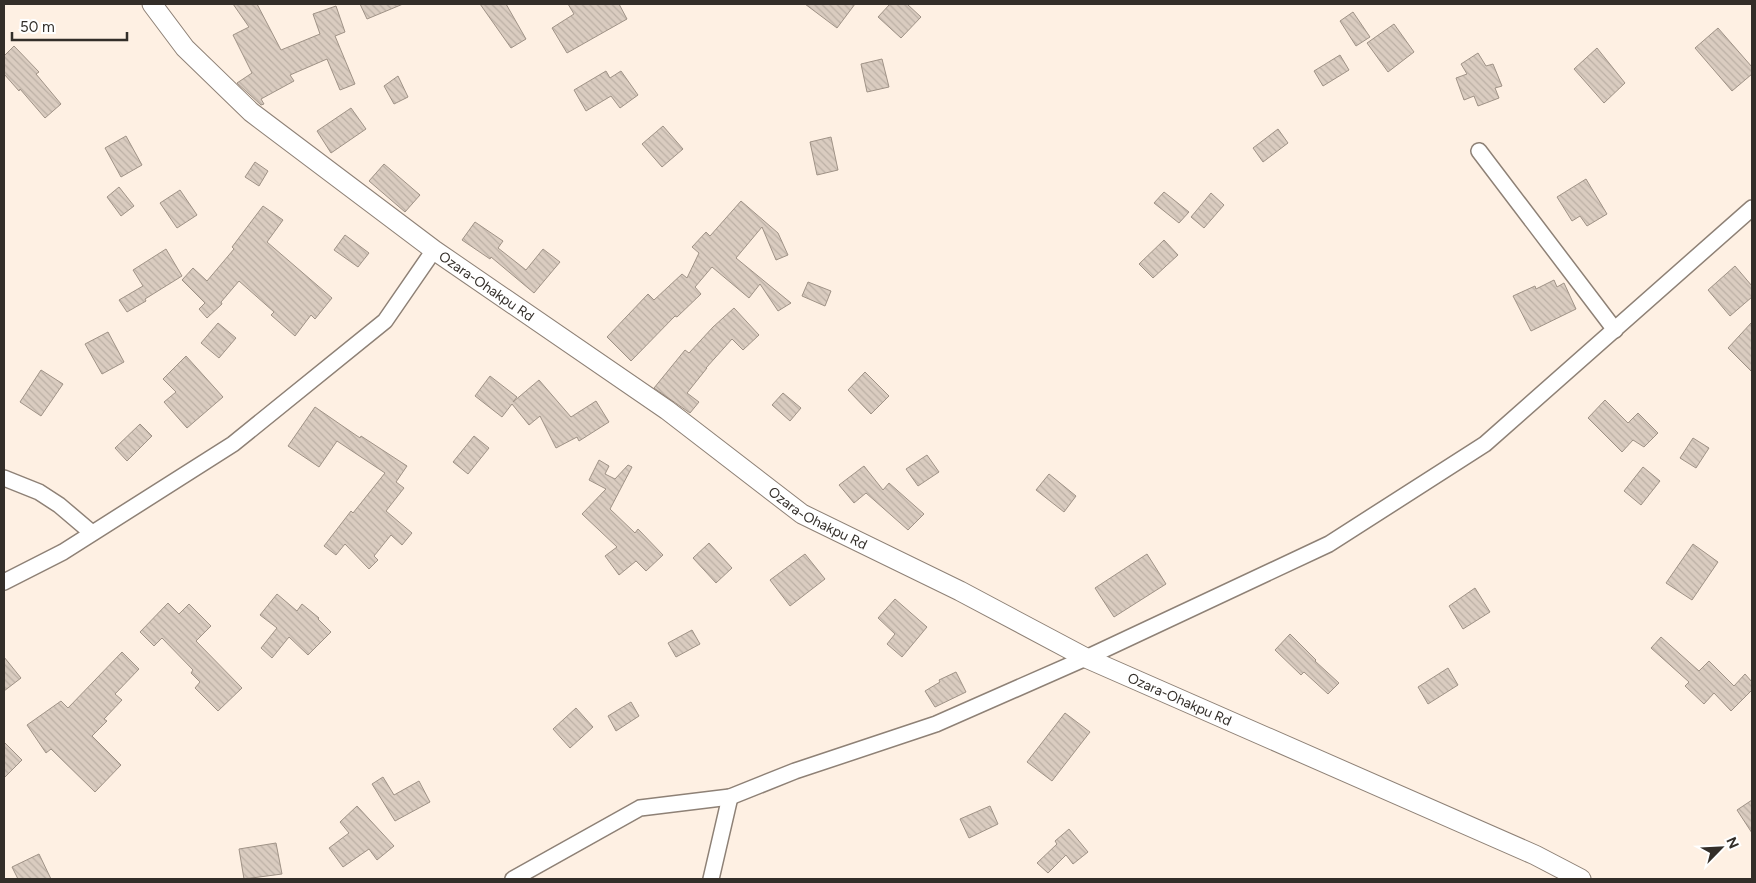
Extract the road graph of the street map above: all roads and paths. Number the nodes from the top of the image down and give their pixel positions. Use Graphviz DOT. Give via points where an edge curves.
graph roads {
  1 [pos="152,4"];
  2 [pos="1479,152"];
  3 [pos="1752,208"];
  4 [pos="434,250"];
  5 [pos="1615,330"];
  6 [pos="4,478"];
  7 [pos="92,533"];
  8 [pos="4,582"];
  9 [pos="1086,658"];
  10 [pos="730,797"];
  11 [pos="513,879"];
  12 [pos="711,879"];
  13 [pos="1581,879"];
  1 -- 4 [label="main road, Ozara-Ohakpu Rd" via="186,48 251,112"];
  2 -- 5 [label="street"];
  3 -- 5 [label="street"];
  4 -- 7 [label="street" via="385,321 233,444"];
  4 -- 9 [label="main road, Ozara-Ohakpu Rd" via="667,410 802,514 960,590"];
  5 -- 9 [label="street" via="1485,444 1329,544"];
  6 -- 7 [label="street" via="40,492"];
  7 -- 8 [label="street"];
  9 -- 10 [label="street" via="936,724 795,771"];
  9 -- 13 [label="main road, Ozara-Ohakpu Rd" via="1526,851"];
  10 -- 11 [label="street" via="640,808"];
  10 -- 12 [label="street"];
}
